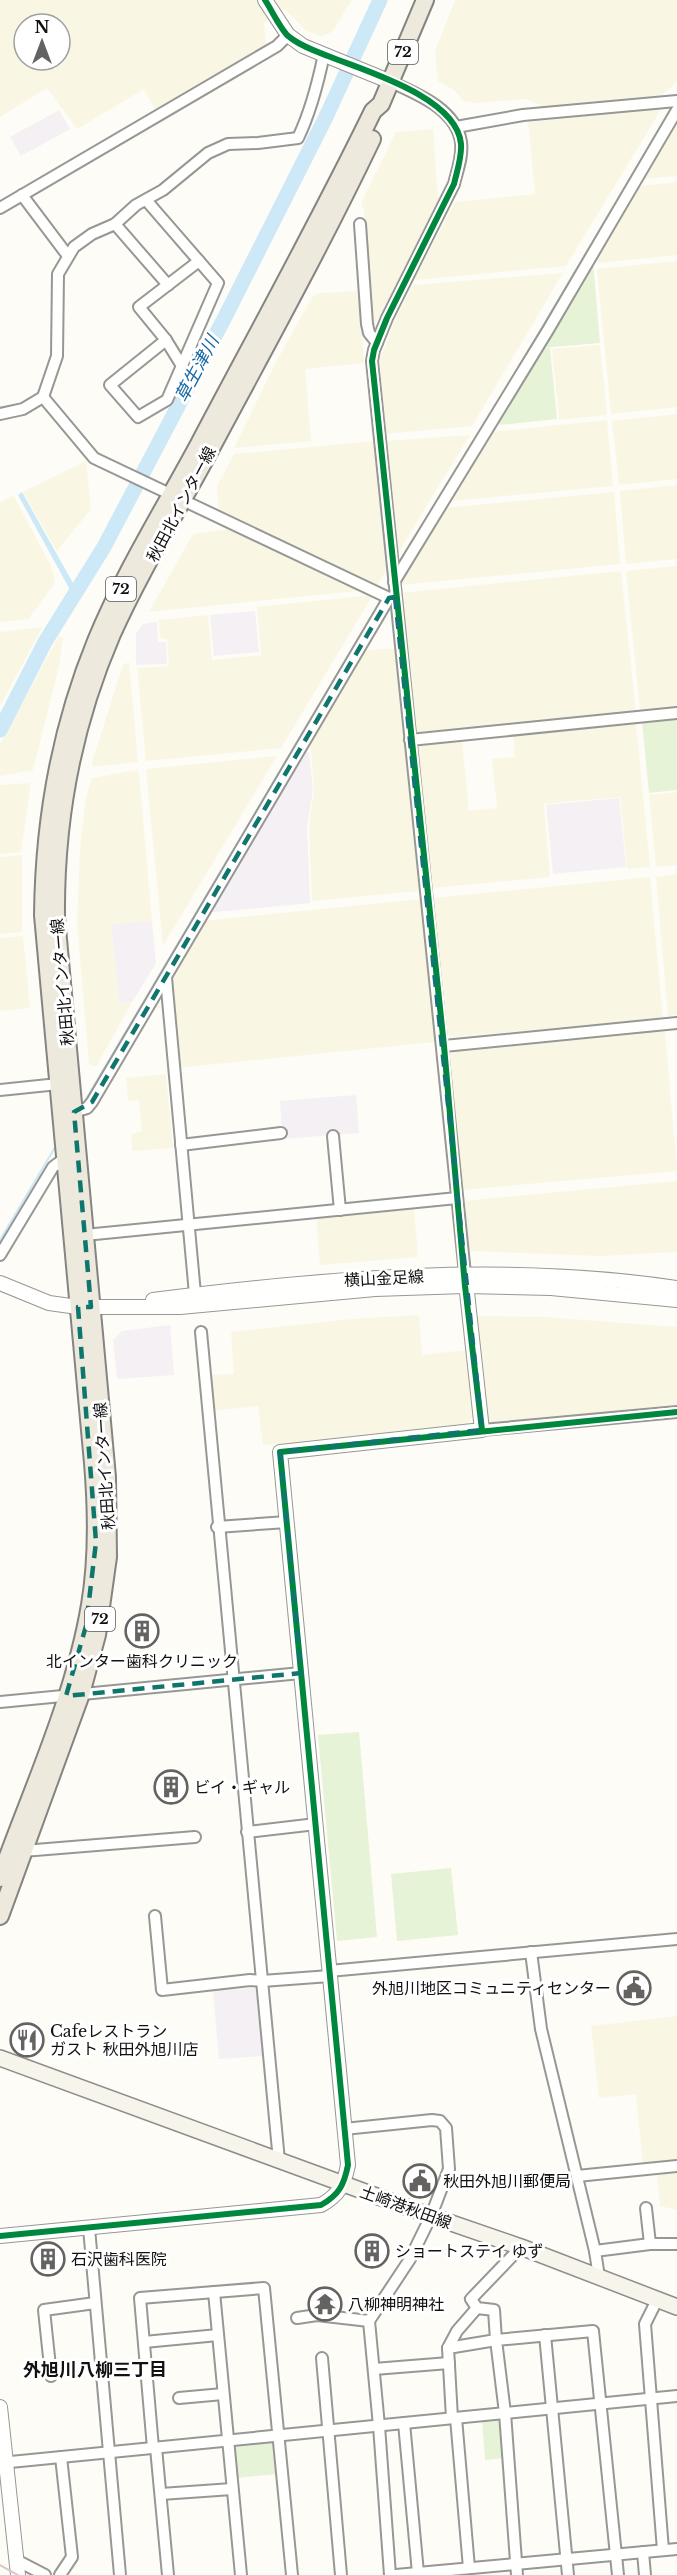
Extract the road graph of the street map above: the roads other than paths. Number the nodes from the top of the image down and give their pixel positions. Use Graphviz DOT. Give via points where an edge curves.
graph roads {
  1 [pos="265,0"];
  2 [pos="425,0"];
  3 [pos="288,35"];
  4 [pos="327,56"];
  5 [pos="391,82"];
  6 [pos="675,104"];
  7 [pos="456,127"];
  8 [pos="22,195"];
  9 [pos="146,200"];
  10 [pos="0,208"];
  11 [pos="115,224"];
  12 [pos="360,224"];
  13 [pos="68,255"];
  14 [pos="199,261"];
  15 [pos="168,285"];
  16 [pos="166,340"];
  17 [pos="377,342"];
  18 [pos="182,366"];
  19 [pos="43,397"];
  20 [pos="0,414"];
  21 [pos="177,498"];
  22 [pos="394,579"];
  23 [pos="388,596"];
  24 [pos="677,713"];
  25 [pos="410,740"];
  26 [pos="166,977"];
  27 [pos="677,1023"];
  28 [pos="444,1046"];
  29 [pos="58,1084"];
  30 [pos="0,1090"];
  31 [pos="71,1125"];
  32 [pos="281,1133"];
  33 [pos="333,1137"];
  34 [pos="181,1145"];
  35 [pos="457,1198"];
  36 [pos="340,1209"];
  37 [pos="189,1224"];
  38 [pos="85,1234"];
  39 [pos="0,1255"];
  40 [pos="465,1280"];
  41 [pos="0,1283"];
  42 [pos="677,1288"];
  43 [pos="195,1294"];
  44 [pos="677,1300"];
  45 [pos="85,1307"];
  46 [pos="201,1332"];
  47 [pos="677,1412"];
  48 [pos="482,1430"];
  49 [pos="287,1522"];
  50 [pos="217,1527"];
  51 [pos="301,1672"];
  52 [pos="233,1679"];
  53 [pos="73,1695"];
  54 [pos="0,1702"];
  55 [pos="316,1824"];
  56 [pos="247,1832"];
  57 [pos="195,1837"];
  58 [pos="11,1852"];
  59 [pos="0,1878"];
  60 [pos="0,1916"];
  61 [pos="155,1916"];
  62 [pos="677,1939"];
  63 [pos="531,1952"];
  64 [pos="330,1973"];
  65 [pos="262,1981"];
  66 [pos="0,2058"];
  67 [pos="344,2129"];
  68 [pos="279,2161"];
  69 [pos="677,2166"];
  70 [pos="577,2176"];
  71 [pos="344,2185"];
  72 [pos="646,2208"];
  73 [pos="431,2216"];
  74 [pos="89,2228"];
  75 [pos="0,2236"];
  76 [pos="650,2244"];
  77 [pos="677,2244"];
  78 [pos="521,2247"];
  79 [pos="595,2250"];
  80 [pos="599,2277"];
  81 [pos="214,2292"];
  82 [pos="657,2300"];
  83 [pos="95,2303"];
  84 [pos="677,2307"];
  85 [pos="477,2308"];
  86 [pos="297,2318"];
  87 [pos="369,2321"];
  88 [pos="218,2335"];
  89 [pos="545,2335"];
  90 [pos="496,2340"];
  91 [pos="144,2342"];
  92 [pos="448,2348"];
  93 [pos="322,2358"];
  94 [pos="449,2363"];
  95 [pos="374,2369"];
  96 [pos="51,2376"];
  97 [pos="223,2394"];
  98 [pos="677,2396"];
  99 [pos="178,2398"];
  100 [pos="650,2399"];
  101 [pos="601,2404"];
  102 [pos="0,2407"];
  103 [pos="552,2409"];
  104 [pos="505,2413"];
  105 [pos="454,2418"];
  106 [pos="404,2423"];
  107 [pos="379,2426"];
  108 [pos="328,2431"];
  109 [pos="277,2436"];
  110 [pos="227,2441"];
  111 [pos="155,2448"];
  112 [pos="108,2452"];
  113 [pos="61,2457"];
  114 [pos="2,2463"];
  115 [pos="232,2489"];
  116 [pos="161,2494"];
  117 [pos="677,2549"];
  118 [pos="663,2550"];
  119 [pos="643,2552"];
  120 [pos="617,2555"];
  121 [pos="567,2559"];
  122 [pos="16,2560"];
  123 [pos="469,2568"];
  124 [pos="516,2570"];
  125 [pos="490,2571"];
  126 [pos="418,2573"];
  127 [pos="18,2575"];
  128 [pos="45,2575"];
  129 [pos="60,2575"];
  130 [pos="120,2575"];
  131 [pos="168,2575"];
  132 [pos="241,2575"];
  133 [pos="292,2575"];
  134 [pos="341,2575"];
  135 [pos="390,2575"];
  136 [pos="396,2575"];
  137 [pos="568,2575"];
  138 [pos="618,2575"];
  139 [pos="645,2575"];
  1 -- 3 [label="street"];
  2 -- 5 [label="main road, 秋田北インター線 / 72"];
  3 -- 4 [label="street"];
  3 -- 8 [label="street" via="277,46"];
  4 -- 5 [label="street"];
  4 -- 9 [label="street" via="298,138 228,144 208,153"];
  5 -- 7 [label="street" via="430,101"];
  5 -- 21 [label="main road, 秋田北インター線 / 72" via="381,104 382,115 336,213"];
  6 -- 7 [label="street" via="523,116"];
  6 -- 22 [label="street" via="548,330"];
  7 -- 17 [label="street" via="461,143 454,184"];
  8 -- 10 [label="street"];
  8 -- 13 [label="street"];
  9 -- 11 [label="street"];
  9 -- 14 [label="street"];
  11 -- 13 [label="street" via="92,234"];
  11 -- 15 [label="street"];
  12 -- 17 [label="street" via="369,333"];
  13 -- 19 [label="street" via="58,274 57,357"];
  14 -- 15 [label="street"];
  14 -- 18 [label="street" via="218,283"];
  15 -- 16 [label="street" via="140,307"];
  16 -- 18 [label="street"];
  16 -- 18 [label="street" via="111,385 138,417 167,400"];
  17 -- 22 [label="street" via="372,361"];
  19 -- 20 [label="street" via="22,409"];
  19 -- 21 [label="street" via="94,458"];
  21 -- 23 [label="street"];
  21 -- 29 [label="main road, 秋田北インター線 / 72" via="97,639 55,775 46,845 44,915"];
  21 -- 31 [label="main road, 秋田北インター線 / 72" via="105,651 83,713 65,792 58,839 56,917"];
  22 -- 23 [label="street"];
  23 -- 25 [label="street"];
  23 -- 26 [label="street"];
  24 -- 25 [label="street"];
  25 -- 28 [label="street"];
  26 -- 31 [label="street" via="92,1102"];
  26 -- 34 [label="street"];
  27 -- 28 [label="street"];
  28 -- 35 [label="street"];
  29 -- 30 [label="street"];
  29 -- 31 [label="main road, 秋田北インター線 / 72"];
  31 -- 38 [label="main road, 秋田北インター線 / 72"];
  31 -- 39 [label="street" via="53,1167"];
  31 -- 45 [label="main road, 秋田北インター線 / 72"];
  32 -- 34 [label="street"];
  33 -- 36 [label="street"];
  34 -- 37 [label="street"];
  35 -- 36 [label="street"];
  35 -- 40 [label="street"];
  36 -- 37 [label="street"];
  37 -- 38 [label="street"];
  37 -- 43 [label="street"];
  38 -- 45 [label="main road, 秋田北インター線 / 72"];
  40 -- 42 [label="street, 横山金足線" via="546,1275"];
  40 -- 43 [label="street, 横山金足線" via="376,1276"];
  40 -- 44 [label="street, 横山金足線"];
  40 -- 45 [label="street, 横山金足線" via="180,1307"];
  40 -- 48 [label="street"];
  41 -- 45 [label="street, 横山金足線" via="49,1303"];
  43 -- 45 [label="street, 横山金足線"];
  45 -- 53 [label="main road, 秋田北インター線 / 72" via="107,1477 109,1536 102,1609"];
  46 -- 50 [label="street"];
  47 -- 48 [label="street"];
  48 -- 49 [label="street" via="280,1452"];
  49 -- 50 [label="street"];
  49 -- 51 [label="street"];
  50 -- 52 [label="street"];
  51 -- 52 [label="street"];
  51 -- 55 [label="street"];
  52 -- 53 [label="street"];
  52 -- 56 [label="street"];
  53 -- 54 [label="street"];
  53 -- 58 [label="main road, 秋田北インター線 / 72"];
  55 -- 56 [label="street"];
  55 -- 64 [label="street"];
  56 -- 65 [label="street"];
  57 -- 58 [label="street"];
  58 -- 59 [label="main road, 秋田北インター線 / 72"];
  58 -- 60 [label="main road, 秋田北インター線 / 72"];
  61 -- 65 [label="street" via="162,1990"];
  62 -- 63 [label="street"];
  63 -- 64 [label="street"];
  63 -- 70 [label="street" via="541,2029"];
  64 -- 65 [label="street"];
  64 -- 67 [label="street"];
  65 -- 68 [label="street"];
  66 -- 68 [label="main road, 土崎港秋田線"];
  67 -- 71 [label="street" via="348,2165"];
  67 -- 73 [label="street" via="440,2121 446,2128 449,2169"];
  68 -- 71 [label="main road, 土崎港秋田線"];
  69 -- 70 [label="street"];
  70 -- 79 [label="street"];
  71 -- 73 [label="main road, 土崎港秋田線"];
  71 -- 74 [label="street" via="334,2198 321,2205"];
  72 -- 76 [label="street"];
  73 -- 78 [label="main road, 土崎港秋田線"];
  73 -- 87 [label="street" via="410,2259"];
  74 -- 75 [label="street"];
  74 -- 83 [label="street"];
  76 -- 77 [label="street"];
  76 -- 79 [label="street"];
  78 -- 80 [label="main road, 土崎港秋田線"];
  78 -- 85 [label="street" via="471,2299"];
  79 -- 80 [label="street"];
  80 -- 82 [label="main road, 土崎港秋田線"];
  81 -- 88 [label="street"];
  81 -- 91 [label="street" via="140,2298"];
  81 -- 109 [label="street" via="264,2288"];
  82 -- 84 [label="main road, 土崎港秋田線"];
  82 -- 100 [label="street" via="645,2324"];
  83 -- 96 [label="street" via="44,2310"];
  83 -- 112 [label="street"];
  85 -- 90 [label="street" via="494,2310"];
  85 -- 92 [label="street"];
  86 -- 87 [label="street" via="326,2316"];
  87 -- 95 [label="street"];
  88 -- 91 [label="street"];
  88 -- 97 [label="street"];
  89 -- 90 [label="street"];
  89 -- 101 [label="street" via="593,2331"];
  89 -- 103 [label="street"];
  90 -- 92 [label="street"];
  90 -- 104 [label="street"];
  91 -- 111 [label="street"];
  92 -- 94 [label="street"];
  93 -- 108 [label="street"];
  94 -- 95 [label="street"];
  94 -- 105 [label="street"];
  95 -- 107 [label="street"];
  97 -- 99 [label="street"];
  97 -- 110 [label="street"];
  98 -- 100 [label="street"];
  100 -- 101 [label="street"];
  100 -- 118 [label="street"];
  101 -- 103 [label="street"];
  101 -- 120 [label="street"];
  102 -- 114 [label="street"];
  103 -- 104 [label="street"];
  103 -- 121 [label="street"];
  104 -- 105 [label="street"];
  104 -- 124 [label="street"];
  105 -- 106 [label="street"];
  105 -- 123 [label="street"];
  106 -- 107 [label="street"];
  106 -- 126 [label="street"];
  107 -- 108 [label="street"];
  107 -- 135 [label="street"];
  108 -- 109 [label="street"];
  108 -- 134 [label="street"];
  109 -- 110 [label="street"];
  109 -- 133 [label="street"];
  110 -- 111 [label="street"];
  110 -- 115 [label="street"];
  111 -- 112 [label="street"];
  111 -- 116 [label="street"];
  112 -- 113 [label="street"];
  112 -- 130 [label="street"];
  113 -- 114 [label="street"];
  113 -- 129 [label="street" via="72,2557"];
  114 -- 122 [label="street"];
  115 -- 116 [label="street"];
  115 -- 132 [label="street"];
  116 -- 131 [label="street"];
  117 -- 118 [label="street"];
  118 -- 119 [label="street"];
  119 -- 120 [label="street"];
  119 -- 139 [label="street"];
  120 -- 121 [label="street"];
  120 -- 138 [label="street"];
  121 -- 124 [label="street"];
  121 -- 137 [label="street"];
  122 -- 127 [label="street"];
  122 -- 128 [label="street"];
  123 -- 125 [label="street"];
  123 -- 126 [label="street"];
  124 -- 125 [label="street"];
  126 -- 136 [label="street"];
}
